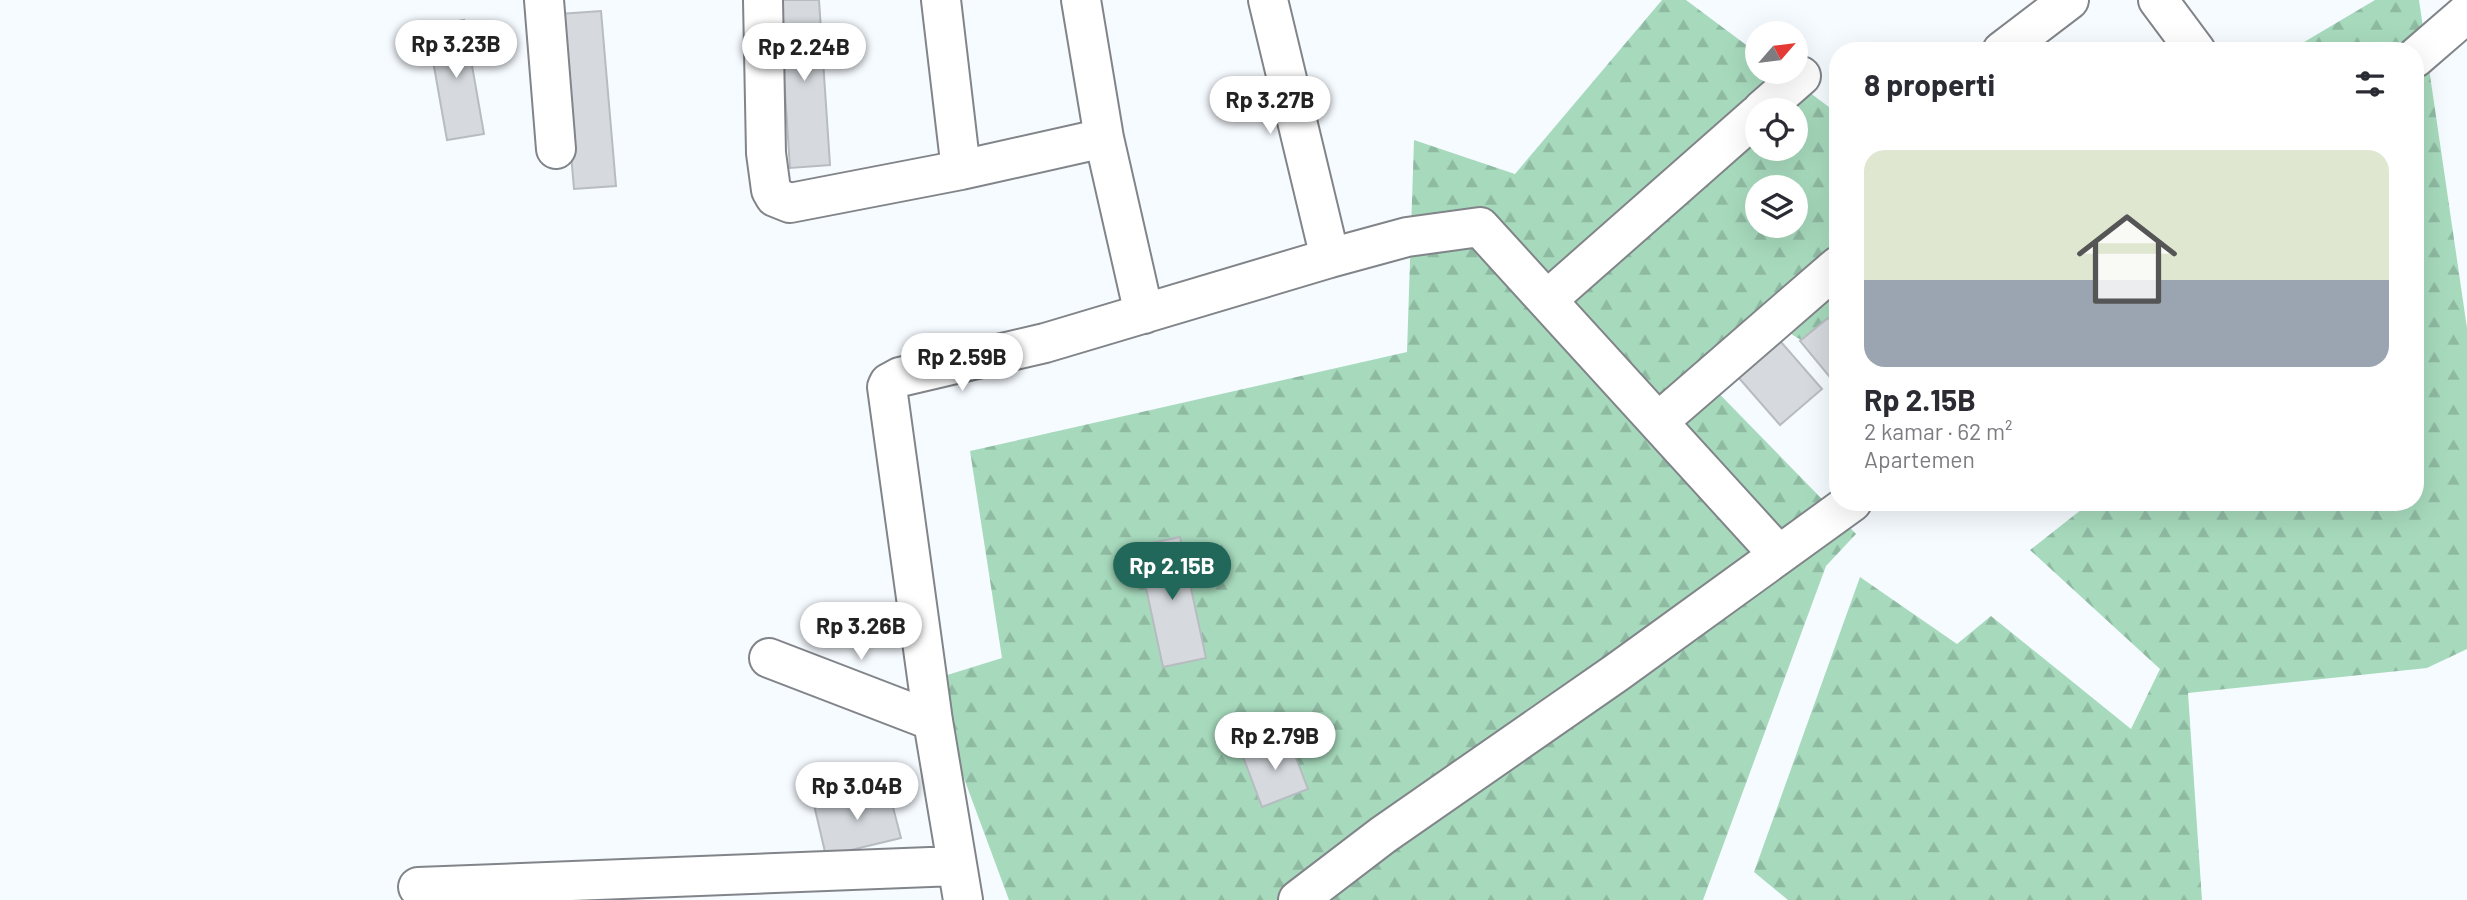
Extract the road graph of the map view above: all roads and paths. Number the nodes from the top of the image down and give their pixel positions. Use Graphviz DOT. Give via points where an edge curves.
graph roads {
  1 [pos="544,0"];
  2 [pos="763,0"];
  3 [pos="941,0"];
  4 [pos="1080,0"];
  5 [pos="1268,0"];
  6 [pos="2068,0"];
  7 [pos="2158,0"];
  8 [pos="2467,13"];
  9 [pos="2014,42"];
  10 [pos="2189,42"];
  11 [pos="2424,50"];
  12 [pos="1792,84"];
  13 [pos="1776,98"];
  14 [pos="1745,126"];
  15 [pos="1104,138"];
  16 [pos="556,149"];
  17 [pos="961,170"];
  18 [pos="1330,258"];
  19 [pos="1829,274"];
  20 [pos="1547,300"];
  21 [pos="1144,314"];
  22 [pos="1658,422"];
  23 [pos="1840,511"];
  24 [pos="1780,555"];
  25 [pos="769,659"];
  26 [pos="933,721"];
  27 [pos="960,883"];
  28 [pos="418,887"];
  29 [pos="1298,900"];
  1 -- 16 [label="street"];
  2 -- 17 [label="street" via="766,153 775,197 790,203"];
  3 -- 17 [label="street"];
  4 -- 15 [label="street"];
  5 -- 18 [label="street"];
  6 -- 9 [label="street"];
  7 -- 10 [label="street"];
  8 -- 11 [label="street"];
  12 -- 13 [label="street"];
  14 -- 20 [label="street"];
  15 -- 17 [label="street"];
  15 -- 21 [label="street"];
  18 -- 20 [label="street" via="1407,237 1480,227"];
  18 -- 21 [label="street"];
  19 -- 22 [label="street"];
  20 -- 22 [label="street"];
  21 -- 26 [label="street" via="889,383"];
  22 -- 24 [label="street"];
  23 -- 24 [label="street"];
  24 -- 29 [label="street" via="1382,835"];
  25 -- 26 [label="street"];
  26 -- 27 [label="street"];
  27 -- 28 [label="street"];
}
